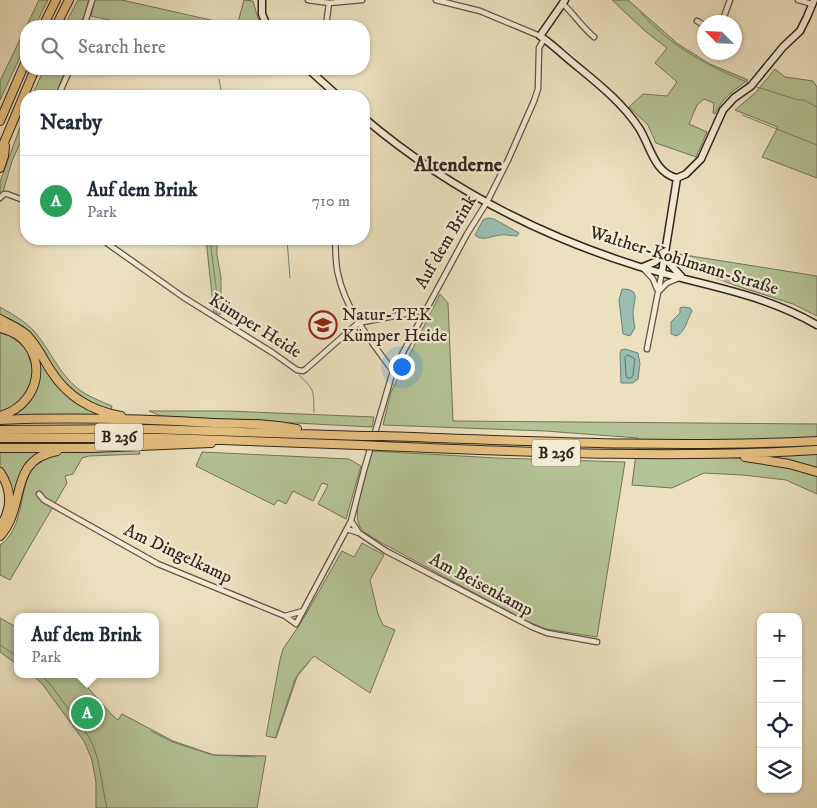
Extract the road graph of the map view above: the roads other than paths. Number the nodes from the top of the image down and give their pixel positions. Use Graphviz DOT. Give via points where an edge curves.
graph roads {
  1 [pos="56,0"];
  2 [pos="69,0"];
  3 [pos="92,0"];
  4 [pos="257,0"];
  5 [pos="262,0"];
  6 [pos="308,0"];
  7 [pos="362,0"];
  8 [pos="436,0"];
  9 [pos="730,0"];
  10 [pos="798,0"];
  11 [pos="328,2"];
  12 [pos="564,2"];
  13 [pos="813,2"];
  14 [pos="261,9"];
  15 [pos="725,15"];
  16 [pos="46,20"];
  17 [pos="59,20"];
  18 [pos="86,20"];
  19 [pos="264,20"];
  20 [pos="326,20"];
  21 [pos="594,37"];
  22 [pos="542,38"];
  23 [pos="20,75"];
  24 [pos="32,75"];
  25 [pos="67,75"];
  26 [pos="315,75"];
  27 [pos="26,90"];
  28 [pos="61,90"];
  29 [pos="331,90"];
  30 [pos="20,104"];
  31 [pos="0,121"];
  32 [pos="370,122"];
  33 [pos="6,136"];
  34 [pos="0,152"];
  35 [pos="0,168"];
  36 [pos="677,178"];
  37 [pos="0,198"];
  38 [pos="20,199"];
  39 [pos="486,202"];
  40 [pos="109,245"];
  41 [pos="335,245"];
  42 [pos="665,253"];
  43 [pos="642,267"];
  44 [pos="662,272"];
  45 [pos="682,277"];
  46 [pos="658,292"];
  47 [pos="425,310"];
  48 [pos="0,319"];
  49 [pos="358,323"];
  50 [pos="817,325"];
  51 [pos="0,328"];
  52 [pos="647,349"];
  53 [pos="393,371"];
  54 [pos="0,418"];
  55 [pos="150,420"];
  56 [pos="0,430"];
  57 [pos="316,434"];
  58 [pos="0,438"];
  59 [pos="238,440"];
  60 [pos="817,441"];
  61 [pos="0,448"];
  62 [pos="92,448"];
  63 [pos="817,450"];
  64 [pos="730,454"];
  65 [pos="0,472"];
  66 [pos="817,472"];
  67 [pos="39,494"];
  68 [pos="351,521"];
  69 [pos="0,527"];
  70 [pos="347,529"];
  71 [pos="359,532"];
  72 [pos="0,536"];
  73 [pos="303,611"];
  74 [pos="285,616"];
  75 [pos="296,624"];
  76 [pos="597,642"];
  1 -- 16 [label="highway"];
  2 -- 17 [label="highway"];
  3 -- 18 [label="street"];
  4 -- 14 [label="main road"];
  5 -- 14 [label="main road"];
  6 -- 11 [label="street"];
  7 -- 11 [label="street"];
  8 -- 22 [label="street" via="480,11"];
  9 -- 15 [label="street"];
  10 -- 13 [label="street"];
  11 -- 20 [label="street"];
  12 -- 21 [label="street" via="581,26"];
  12 -- 22 [label="main road, Auf dem Brink"];
  13 -- 36 [label="main road" via="800,31 758,78 722,110 701,159"];
  14 -- 19 [label="main road"];
  22 -- 36 [label="main road" via="625,111 638,127 660,168 668,176"];
  22 -- 39 [label="street, Auf dem Brink" via="537,95"];
  23 -- 31 [label="highway"];
  24 -- 27 [label="highway"];
  25 -- 28 [label="street"];
  26 -- 29 [label="main road"];
  30 -- 33 [label="highway"];
  32 -- 39 [label="main road, Walther-Kohlmann-Straße" via="429,166"];
  33 -- 34 [label="highway"];
  33 -- 35 [label="highway"];
  36 -- 42 [label="main road"];
  37 -- 38 [label="street" via="7,194"];
  39 -- 43 [label="main road, Walther-Kohlmann-Straße" via="554,235"];
  39 -- 47 [label="street, Auf dem Brink"];
  40 -- 49 [label="street, Kümper Heide" via="297,370 306,369"];
  41 -- 49 [label="street" via="339,278"];
  42 -- 43 [label="main road"];
  42 -- 44 [label="main road"];
  42 -- 45 [label="main road" via="669,264"];
  43 -- 44 [label="main road, Walther-Kohlmann-Straße"];
  43 -- 46 [label="street" via="653,279"];
  44 -- 45 [label="main road, Walther-Kohlmann-Straße"];
  44 -- 46 [label="street"];
  45 -- 46 [label="street" via="667,283"];
  45 -- 50 [label="main road, Walther-Kohlmann-Straße" via="757,297"];
  46 -- 52 [label="street"];
  47 -- 49 [label="street"];
  47 -- 53 [label="street, Auf dem Brink"];
  48 -- 55 [label="highway" via="28,336 57,380 83,402 108,413"];
  49 -- 53 [label="street"];
  51 -- 54 [label="highway" via="16,334 26,344 32,354 36,374 27,400"];
  53 -- 68 [label="street, Auf dem Brink"];
  54 -- 55 [label="highway"];
  55 -- 57 [label="highway" via="274,426"];
  56 -- 57 [label="highway, B 236" via="149,429"];
  57 -- 60 [label="highway, B 236, bridge" via="616,443"];
  58 -- 59 [label="highway, B 236"];
  59 -- 62 [label="highway" via="193,445"];
  59 -- 64 [label="highway, B 236, bridge" via="579,453"];
  61 -- 62 [label="highway"];
  62 -- 72 [label="highway" via="51,452 30,464 21,480 12,519"];
  63 -- 64 [label="highway, B 236"];
  64 -- 66 [label="highway"];
  65 -- 69 [label="highway" via="8,486 10,501"];
  67 -- 74 [label="street, Am Dingelkamp" via="44,500 158,564"];
  68 -- 70 [label="street, Auf dem Brink"];
  68 -- 71 [label="street, Am Beisenkamp"];
  70 -- 71 [label="street, Am Beisenkamp"];
  70 -- 73 [label="street, Auf dem Brink"];
  71 -- 76 [label="street, Am Beisenkamp" via="386,550 532,627"];
  73 -- 74 [label="street"];
  73 -- 75 [label="street, Auf dem Brink"];
  74 -- 75 [label="street, Am Dingelkamp"];
}
